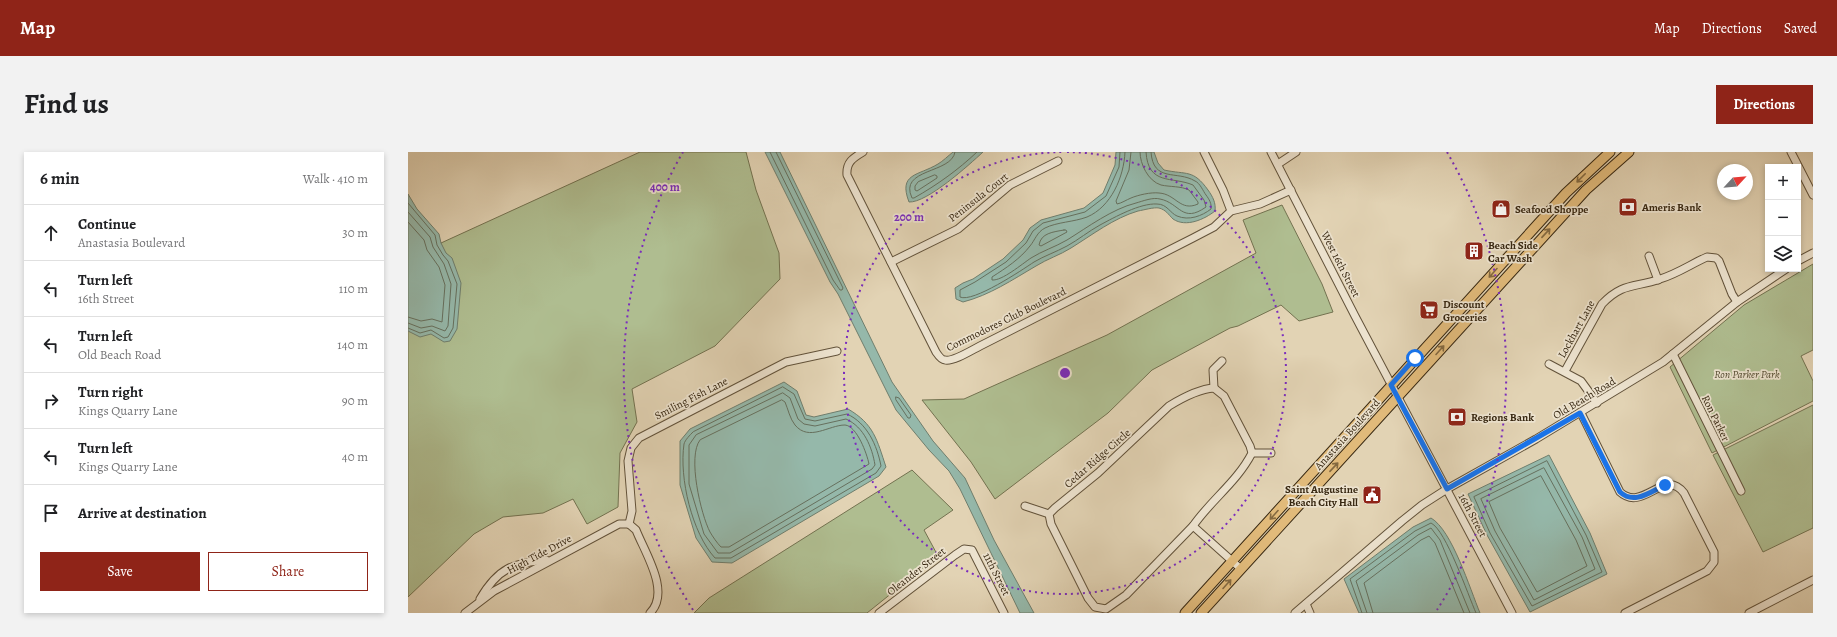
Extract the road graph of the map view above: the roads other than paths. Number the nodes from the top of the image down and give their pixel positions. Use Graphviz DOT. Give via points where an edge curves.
graph roads {
  1 [pos="863,152"];
  2 [pos="1204,152"];
  3 [pos="1271,152"];
  4 [pos="1296,152"];
  5 [pos="1610,152"];
  6 [pos="1629,152"];
  7 [pos="1791,152"];
  8 [pos="1058,161"];
  9 [pos="1278,164"];
  10 [pos="1291,190"];
  11 [pos="1813,195"];
  12 [pos="1231,211"];
  13 [pos="1813,253"];
  14 [pos="1649,256"];
  15 [pos="1801,259"];
  16 [pos="891,262"];
  17 [pos="1782,272"];
  18 [pos="1658,280"];
  19 [pos="1737,302"];
  20 [pos="837,351"];
  21 [pos="1673,354"];
  22 [pos="1222,361"];
  23 [pos="1549,364"];
  24 [pos="1565,371"];
  25 [pos="1391,385"];
  26 [pos="1214,388"];
  27 [pos="1398,397"];
  28 [pos="1597,403"];
  29 [pos="1580,413"];
  30 [pos="1252,453"];
  31 [pos="1271,453"];
  32 [pos="1447,489"];
  33 [pos="1741,491"];
  34 [pos="1025,506"];
  35 [pos="1049,514"];
  36 [pos="629,524"];
  37 [pos="1193,526"];
  38 [pos="967,550"];
  39 [pos="551,560"];
  40 [pos="1232,560"];
  41 [pos="1241,569"];
  42 [pos="1813,580"];
  43 [pos="478,603"];
  44 [pos="1306,604"];
  45 [pos="1111,607"];
  46 [pos="465,613"];
  47 [pos="650,613"];
  48 [pos="879,613"];
  49 [pos="1004,613"];
  50 [pos="1116,613"];
  51 [pos="1185,613"];
  52 [pos="1201,613"];
  53 [pos="1295,613"];
  54 [pos="1310,613"];
  55 [pos="1512,613"];
  56 [pos="1625,613"];
  57 [pos="1748,613"];
  1 -- 16 [label="street, Commodores Club Boulevard" via="848,163 847,175"];
  2 -- 12 [label="street"];
  3 -- 9 [label="street, West 16th Street"];
  4 -- 9 [label="street"];
  5 -- 25 [label="main road, Anastasia Boulevard, one-way" via="1566,193"];
  27 -- 6 [label="main road, Anastasia Boulevard, one-way" via="1586,190"];
  7 -- 11 [label="street"];
  8 -- 16 [label="street, Peninsula Court" via="1010,185 958,229"];
  9 -- 10 [label="street, West 16th Street"];
  10 -- 12 [label="street, Commodores Club Boulevard" via="1260,204"];
  10 -- 25 [label="street, West 16th Street"];
  12 -- 16 [label="street, Commodores Club Boulevard" via="1214,227 1194,238 987,343 946,361 936,352"];
  13 -- 15 [label="street"];
  14 -- 18 [label="street"];
  17 -- 19 [label="street, Old Beach Road"];
  18 -- 19 [label="street, Lockhart Lane" via="1712,257 1719,261"];
  18 -- 24 [label="street, Lockhart Lane" via="1617,290 1606,300"];
  19 -- 21 [label="street, Old Beach Road"];
  20 -- 36 [label="street, Smiling Fish Lane" via="786,362 639,438 631,448 628,461 632,511"];
  21 -- 28 [label="street, Old Beach Road"];
  21 -- 33 [label="street, Ron Parker"];
  22 -- 26 [label="street" via="1213,370"];
  23 -- 24 [label="street"];
  24 -- 28 [label="street" via="1581,381"];
  25 -- 27 [label="street, 16th Street"];
  25 -- 40 [label="main road, Anastasia Boulevard, one-way"];
  26 -- 30 [label="street" via="1224,396"];
  26 -- 35 [label="street, Cedar Ridge Circle" via="1202,390 1169,406 1098,473"];
  27 -- 32 [label="street, 16th Street"];
  41 -- 27 [label="main road, Anastasia Boulevard, one-way"];
  28 -- 29 [label="street, Old Beach Road"];
  29 -- 32 [label="street, Old Beach Road"];
  29 -- 56 [label="street" via="1620,492 1624,496 1634,498 1665,485 1677,486 1684,493 1714,552 1714,562 1707,571"];
  30 -- 31 [label="street"];
  30 -- 37 [label="street" via="1232,483"];
  32 -- 44 [label="street, Old Beach Road" via="1402,521"];
  32 -- 55 [label="street, 16th Street"];
  34 -- 35 [label="street"];
  35 -- 45 [label="street" via="1088,598 1095,607"];
  36 -- 39 [label="street, High Tide Drive" via="619,524"];
  36 -- 47 [label="street" via="636,530 659,586 658,598"];
  37 -- 40 [label="street"];
  37 -- 45 [label="street" via="1126,595"];
  38 -- 48 [label="street, Oleander Street" via="955,555"];
  38 -- 49 [label="street, 11th Street" via="972,550"];
  39 -- 43 [label="street, High Tide Drive" via="494,591"];
  39 -- 43 [label="street" via="522,562 505,569 491,583"];
  40 -- 41 [label="street"];
  40 -- 51 [label="main road, Anastasia Boulevard"];
  52 -- 41 [label="main road, Anastasia Boulevard, one-way"];
  42 -- 57 [label="street"];
  43 -- 46 [label="street, High Tide Drive"];
  44 -- 53 [label="street, Old Beach Road"];
  44 -- 54 [label="street"];
  45 -- 50 [label="street"];
}
